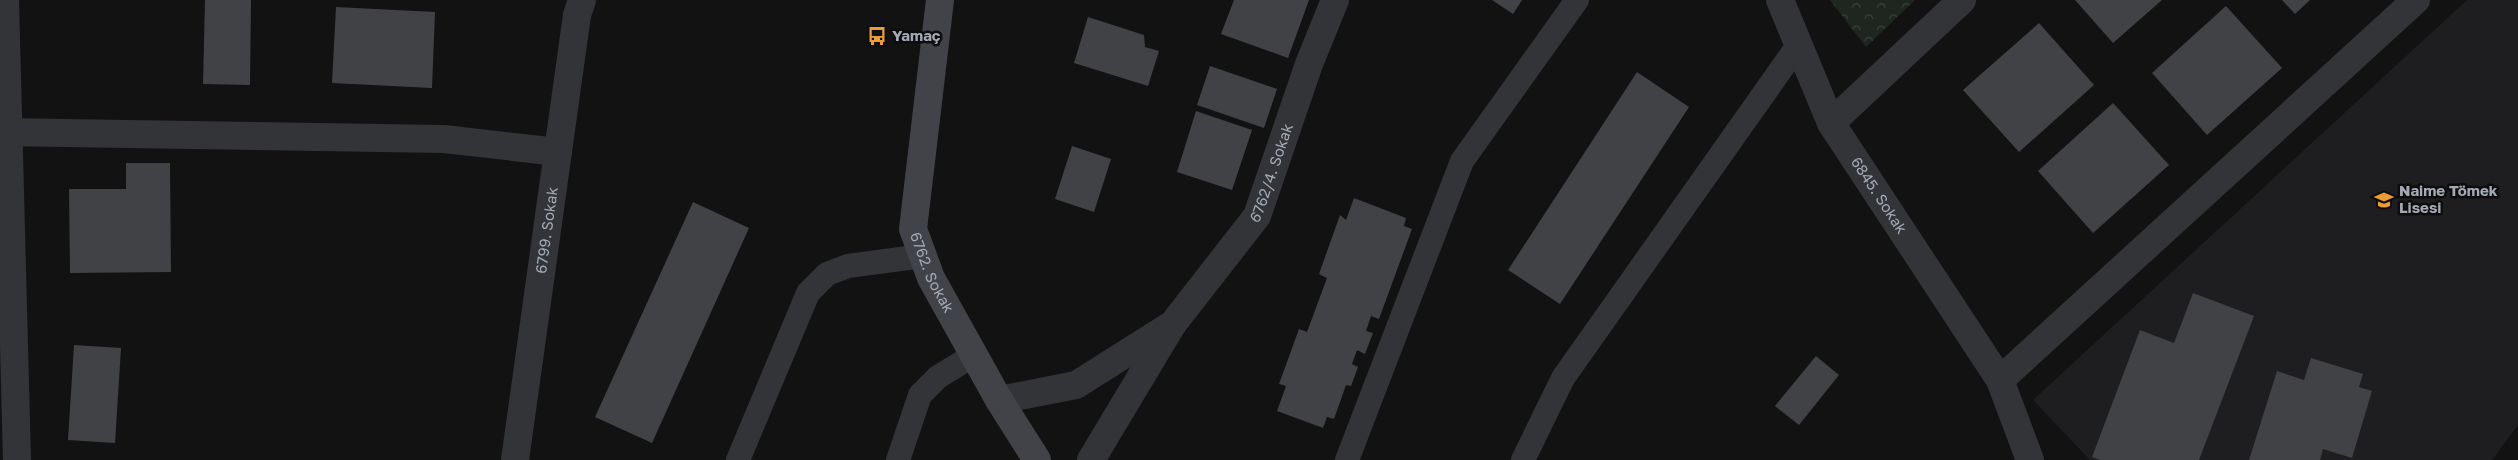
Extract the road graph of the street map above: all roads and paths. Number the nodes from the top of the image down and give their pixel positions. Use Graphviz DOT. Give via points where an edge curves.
graph roads {
  1 [pos="5,0"];
  2 [pos="582,0"];
  3 [pos="940,0"];
  4 [pos="1335,0"];
  5 [pos="1577,0"];
  6 [pos="1780,0"];
  7 [pos="1962,0"];
  8 [pos="2416,0"];
  9 [pos="1798,44"];
  10 [pos="1831,123"];
  11 [pos="4,133"];
  12 [pos="558,152"];
  13 [pos="923,256"];
  14 [pos="1172,325"];
  15 [pos="974,355"];
  16 [pos="2000,380"];
  17 [pos="999,400"];
  18 [pos="17,460"];
  19 [pos="515,460"];
  20 [pos="738,460"];
  21 [pos="898,460"];
  22 [pos="1037,460"];
  23 [pos="1091,460"];
  24 [pos="1347,460"];
  25 [pos="1523,460"];
  26 [pos="2030,460"];
  1 -- 11 [label="street"];
  2 -- 12 [label="street, 6799. Sokak" via="577,15"];
  3 -- 13 [label="main road, 6762. Sokak" via="913,229"];
  4 -- 14 [label="street, 6762/4. Sokak" via="1309,64 1257,216"];
  5 -- 24 [label="lane" via="1462,161"];
  6 -- 9 [label="street, 6845. Sokak"];
  7 -- 10 [label="street"];
  8 -- 16 [label="street"];
  9 -- 10 [label="street, 6845. Sokak"];
  9 -- 25 [label="lane" via="1563,378"];
  10 -- 16 [label="street, 6845. Sokak"];
  11 -- 12 [label="street" via="444,139"];
  11 -- 18 [label="street"];
  12 -- 19 [label="street, 6799. Sokak"];
  13 -- 15 [label="main road, 6762. Sokak" via="931,278"];
  13 -- 20 [label="lane" via="848,266 827,274 808,293"];
  14 -- 17 [label="street, 6762/4. Sokak" via="1076,385"];
  14 -- 23 [label="street, 6762/4. Sokak"];
  15 -- 17 [label="main road, 6762. Sokak"];
  15 -- 21 [label="lane" via="938,377 920,395"];
  16 -- 26 [label="street, 6845. Sokak"];
  17 -- 22 [label="main road, 6762. Sokak"];
}
